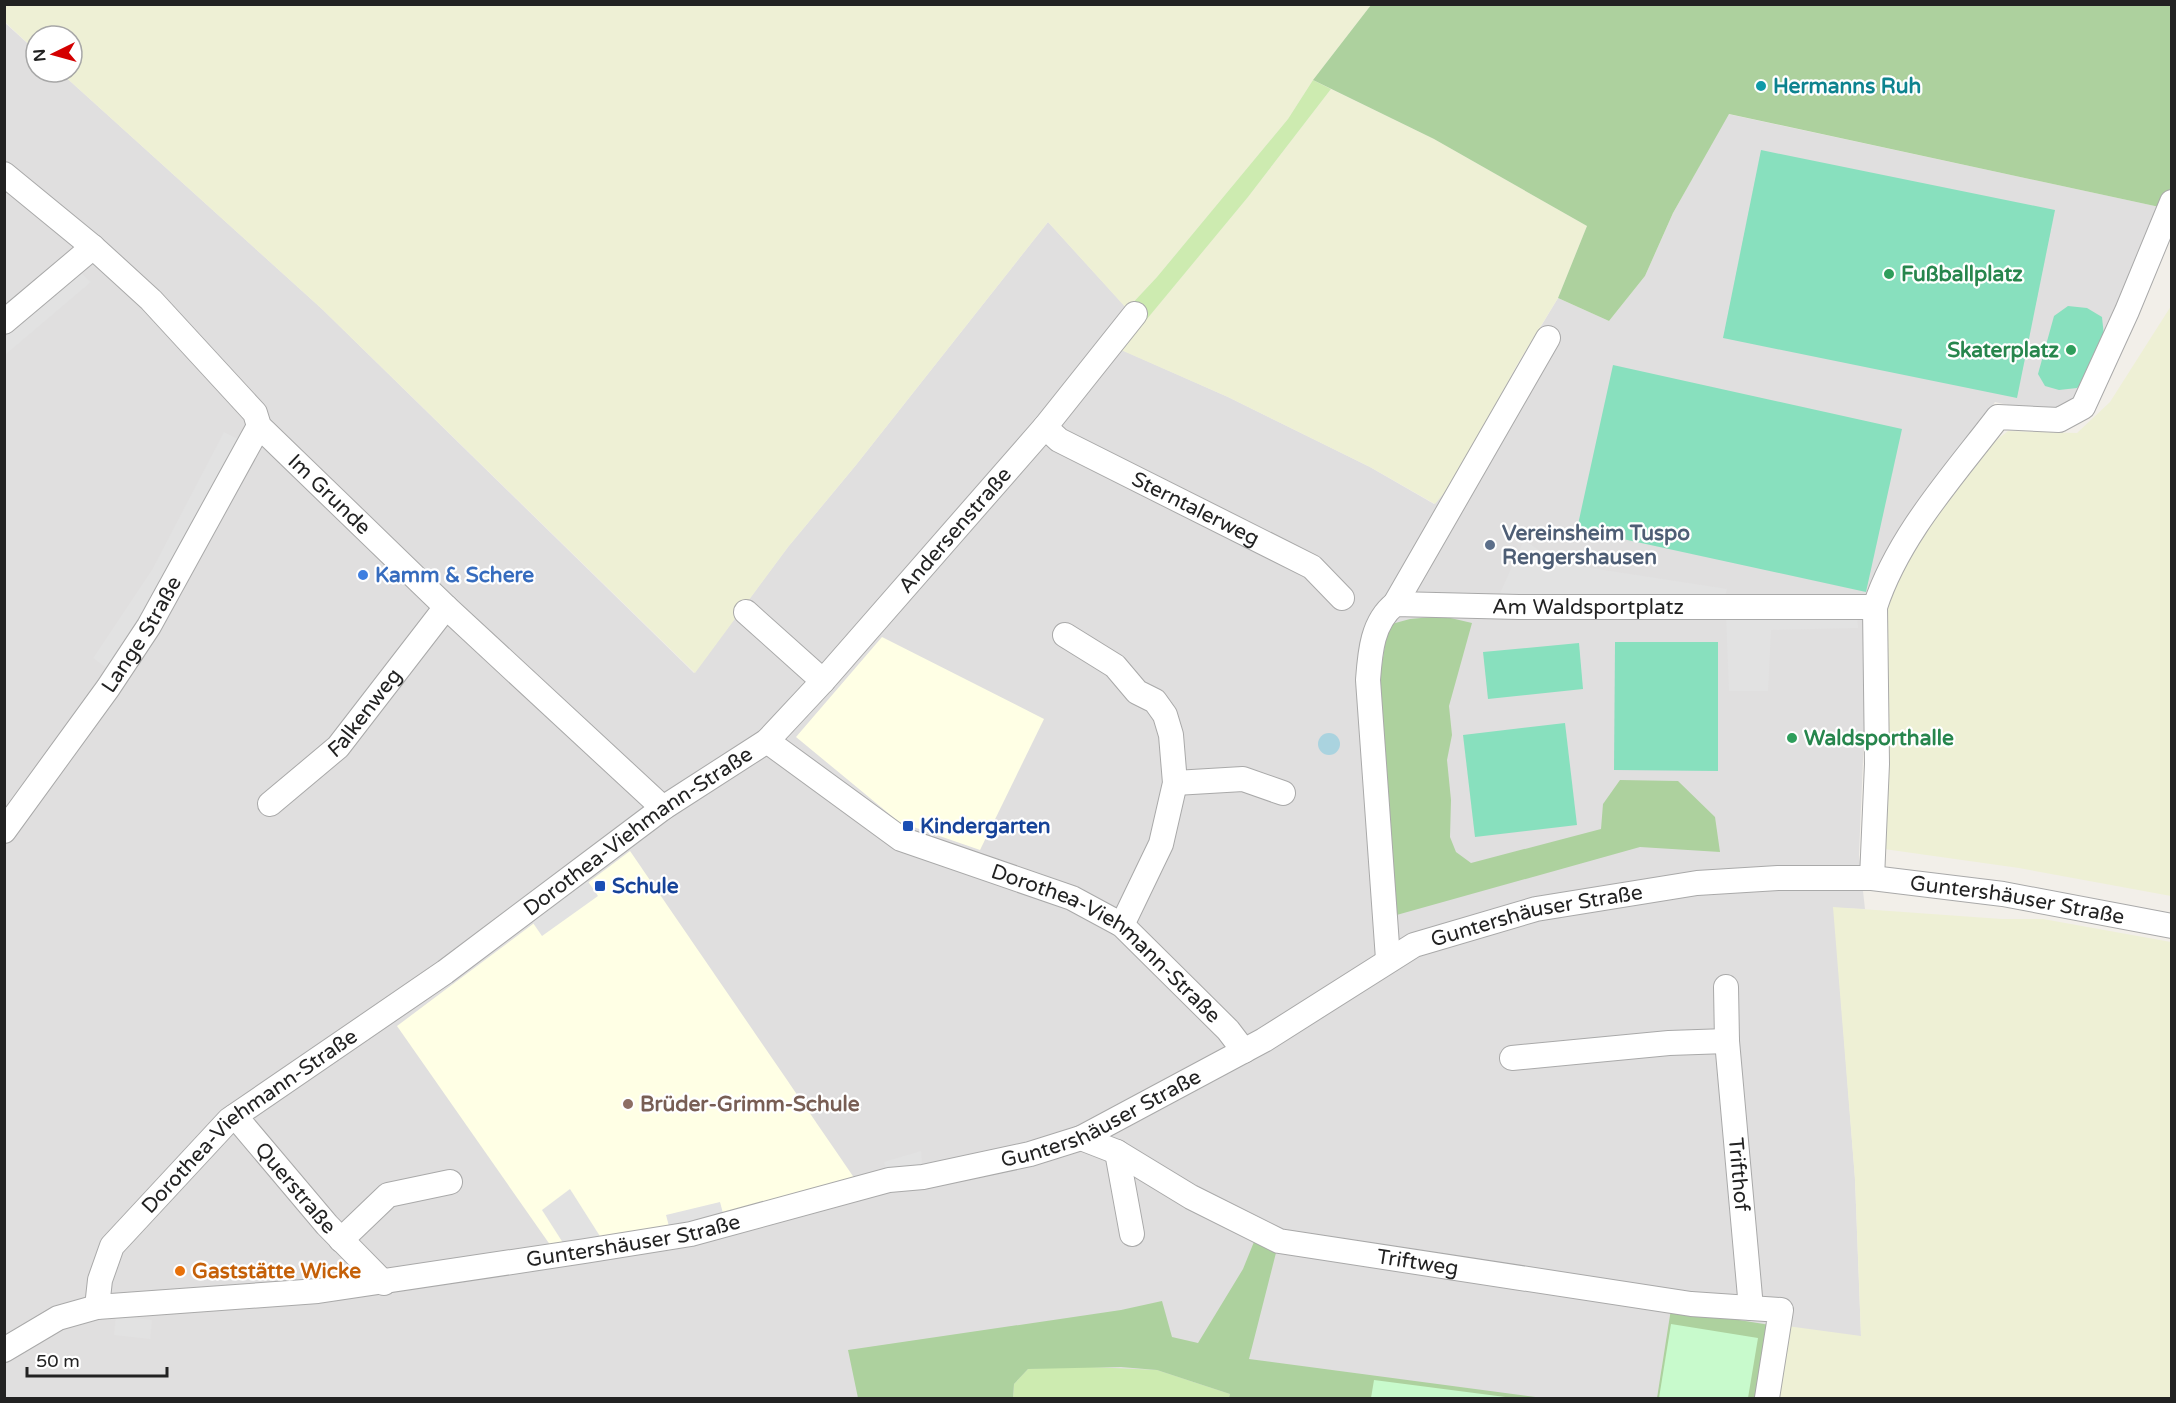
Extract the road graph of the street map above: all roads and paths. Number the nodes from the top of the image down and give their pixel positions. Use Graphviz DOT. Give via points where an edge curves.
graph roads {
  1 [pos="4,174"];
  2 [pos="2172,202"];
  3 [pos="93,247"];
  4 [pos="1135,314"];
  5 [pos="4,322"];
  6 [pos="1548,338"];
  7 [pos="260,426"];
  8 [pos="1045,427"];
  9 [pos="1342,598"];
  10 [pos="1395,604"];
  11 [pos="1875,607"];
  12 [pos="446,608"];
  13 [pos="746,612"];
  14 [pos="1065,635"];
  15 [pos="823,681"];
  16 [pos="767,741"];
  17 [pos="1175,783"];
  18 [pos="1282,793"];
  19 [pos="270,804"];
  20 [pos="663,808"];
  21 [pos="4,831"];
  22 [pos="1872,878"];
  23 [pos="1122,925"];
  24 [pos="2172,926"];
  25 [pos="1388,959"];
  26 [pos="1725,987"];
  27 [pos="1727,1041"];
  28 [pos="1244,1051"];
  29 [pos="1512,1058"];
  30 [pos="235,1116"];
  31 [pos="1081,1138"];
  32 [pos="1117,1152"];
  33 [pos="450,1182"];
  34 [pos="1132,1234"];
  35 [pos="341,1240"];
  36 [pos="384,1283"];
  37 [pos="97,1308"];
  38 [pos="1751,1308"];
  39 [pos="4,1350"];
  40 [pos="1767,1398"];
  1 -- 3 [label="street, Im Grunde"];
  2 -- 11 [label="street" via="2083,407 2059,420 1998,417 1928,507 1884,578"];
  3 -- 5 [label="street"];
  3 -- 7 [label="street, Im Grunde" via="151,300 255,413"];
  4 -- 8 [label="street, Andersenstraße"];
  6 -- 10 [label="street"];
  7 -- 12 [label="street, Im Grunde"];
  7 -- 21 [label="street, Lange Straße" via="148,626"];
  8 -- 9 [label="street, Sterntalerweg" via="1059,440 1312,567"];
  8 -- 15 [label="street, Andersenstraße"];
  10 -- 11 [label="street, Am Waldsportplatz"];
  10 -- 25 [label="street" via="1378,625 1368,680"];
  11 -- 22 [label="street" via="1877,753"];
  12 -- 19 [label="street, Falkenweg" via="338,747"];
  12 -- 20 [label="street, Im Grunde"];
  13 -- 15 [label="street"];
  14 -- 17 [label="street" via="1115,666 1137,692 1155,701 1166,715"];
  15 -- 16 [label="street, Andersenstraße"];
  16 -- 20 [label="street, Dorothea-Viehmann-Straße"];
  16 -- 23 [label="street, Dorothea-Viehmann-Straße" via="902,839 1072,898"];
  17 -- 18 [label="street" via="1243,779"];
  17 -- 23 [label="street" via="1161,844"];
  20 -- 30 [label="street, Dorothea-Viehmann-Straße" via="445,972"];
  22 -- 24 [label="street, Guntershäuser Straße" via="2004,894"];
  22 -- 25 [label="street, Guntershäuser Straße" via="1778,878 1647,890 1536,909 1414,945"];
  23 -- 28 [label="street, Dorothea-Viehmann-Straße" via="1228,1030"];
  25 -- 28 [label="street, Guntershäuser Straße"];
  26 -- 27 [label="street, Trifthof"];
  27 -- 29 [label="street" via="1670,1042"];
  27 -- 38 [label="street, Trifthof"];
  28 -- 31 [label="street, Guntershäuser Straße"];
  30 -- 35 [label="street, Querstraße"];
  30 -- 37 [label="street, Dorothea-Viehmann-Straße" via="112,1246 100,1280"];
  31 -- 32 [label="street, Triftweg"];
  31 -- 36 [label="street, Guntershäuser Straße" via="1030,1154 890,1180 691,1234"];
  32 -- 34 [label="street"];
  32 -- 38 [label="street, Triftweg" via="1191,1197 1279,1241 1691,1304"];
  33 -- 35 [label="street" via="388,1195"];
  35 -- 36 [label="street, Querstraße"];
  36 -- 37 [label="street, Guntershäuser Straße"];
  37 -- 39 [label="street, Guntershäuser Straße" via="58,1318"];
  38 -- 40 [label="street, Triftweg" via="1781,1310"];
}
